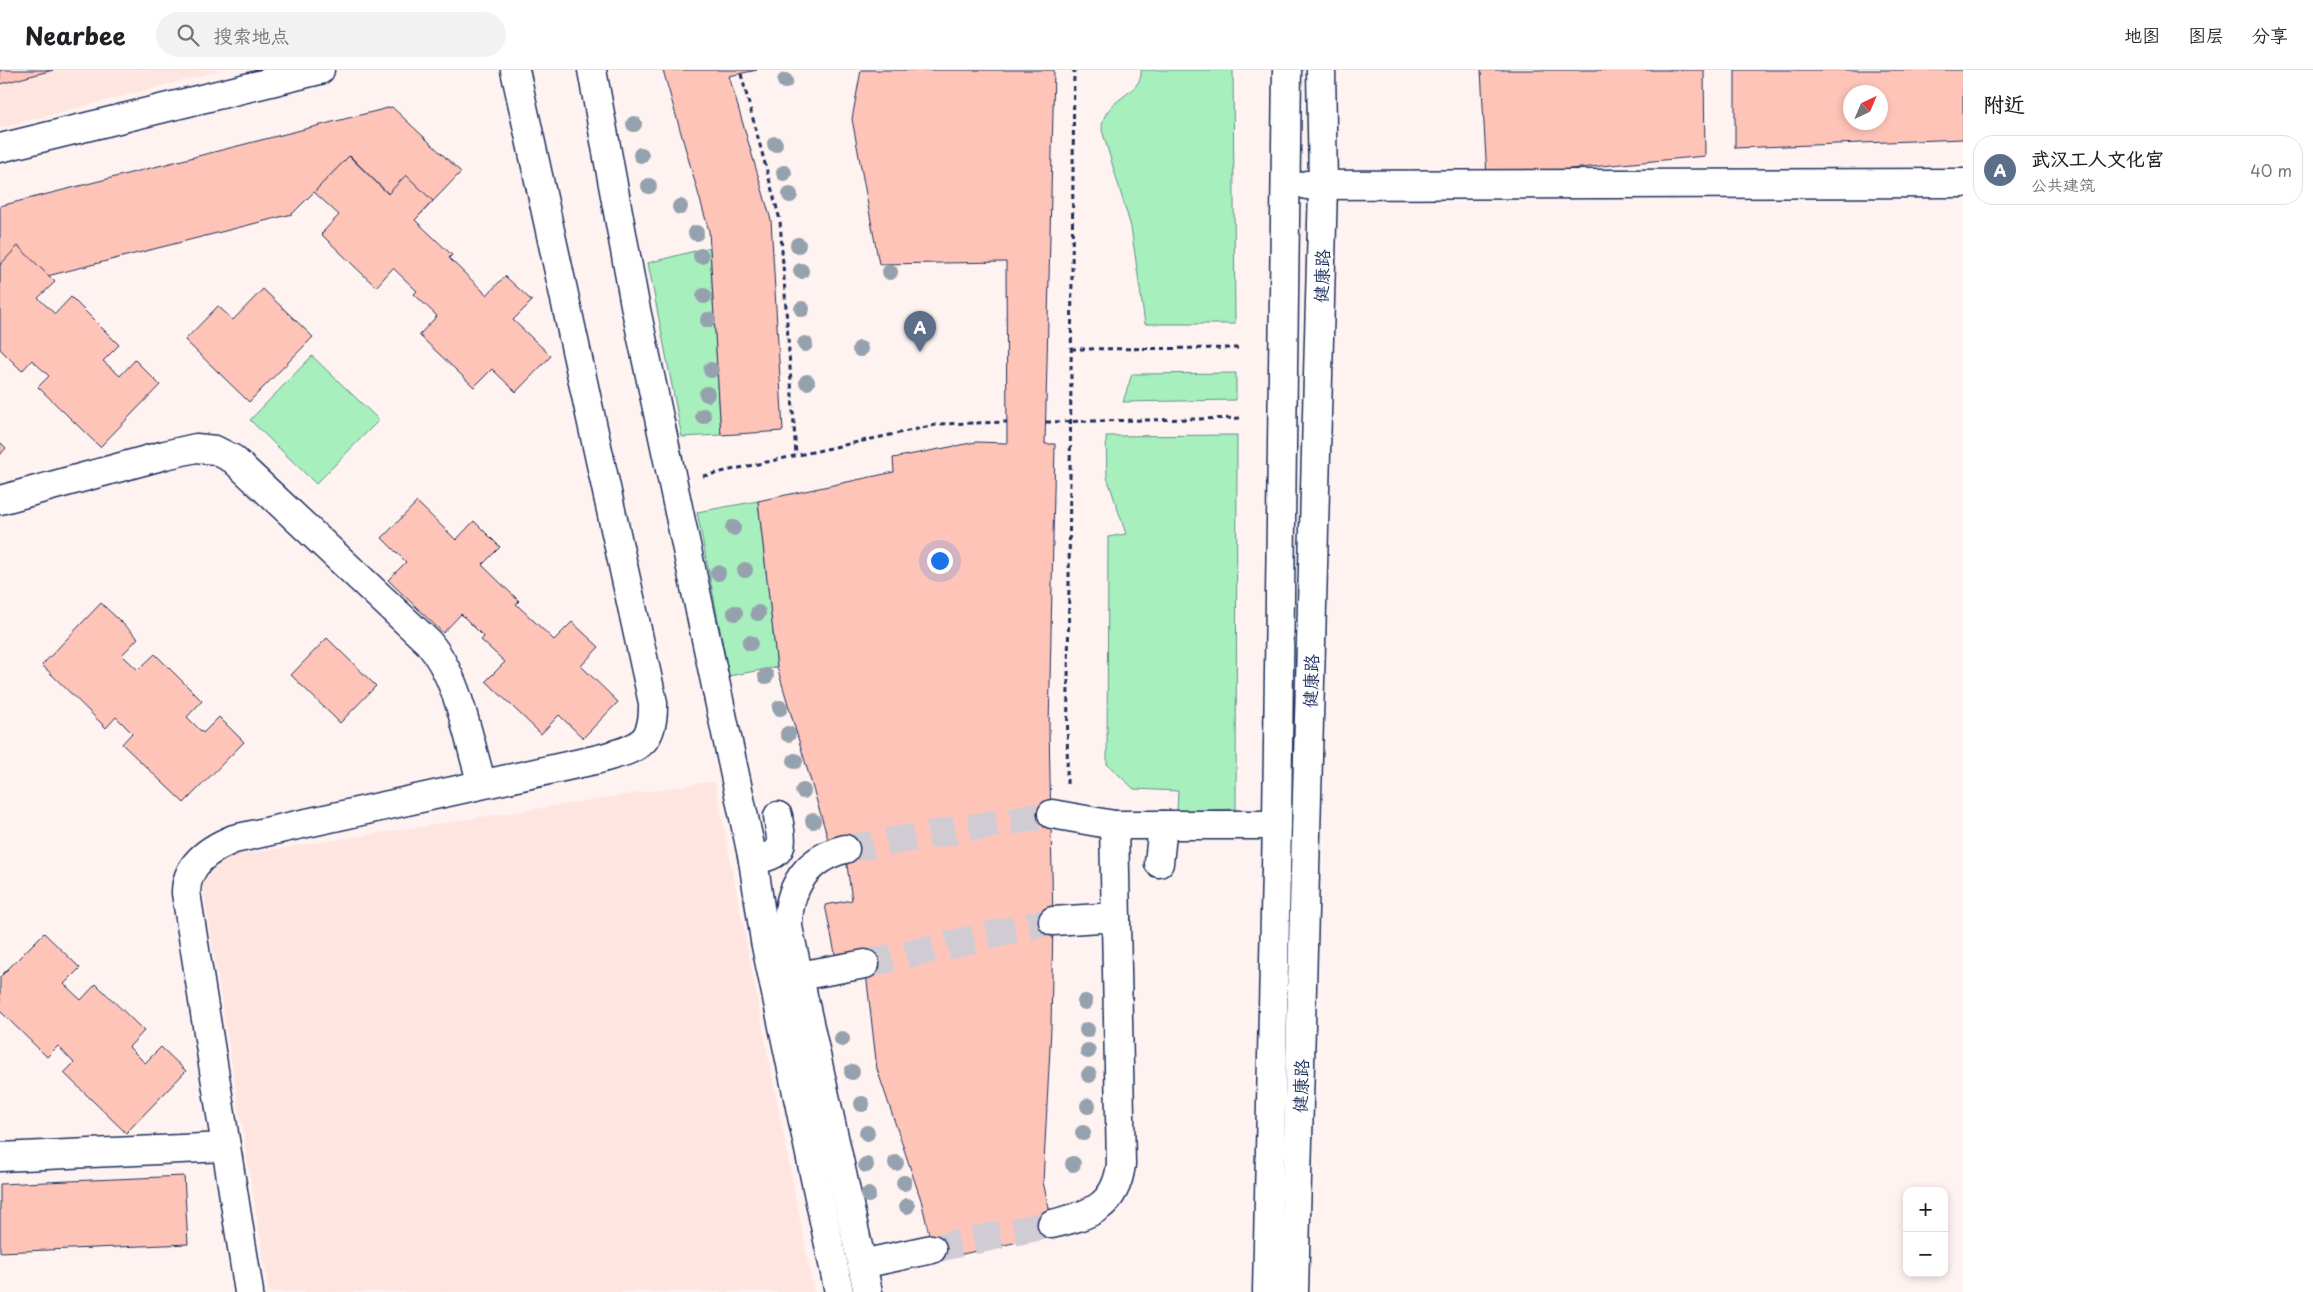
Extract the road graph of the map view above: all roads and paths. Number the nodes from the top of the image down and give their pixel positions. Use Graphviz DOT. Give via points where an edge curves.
graph roads {
  1 [pos="320,70"];
  2 [pos="515,70"];
  3 [pos="592,70"];
  4 [pos="1074,70"];
  5 [pos="1287,70"];
  6 [pos="1321,70"];
  7 [pos="741,74"];
  8 [pos="0,148"];
  9 [pos="1963,183"];
  10 [pos="1323,184"];
  11 [pos="1285,185"];
  12 [pos="1242,348"];
  13 [pos="1071,349"];
  14 [pos="1243,418"];
  15 [pos="1070,421"];
  16 [pos="1007,422"];
  17 [pos="1046,422"];
  18 [pos="796,454"];
  19 [pos="673,483"];
  20 [pos="0,500"];
  21 [pos="482,784"];
  22 [pos="1059,815"];
  23 [pos="778,816"];
  24 [pos="1114,824"];
  25 [pos="1162,825"];
  26 [pos="1276,825"];
  27 [pos="845,849"];
  28 [pos="753,860"];
  29 [pos="1159,863"];
  30 [pos="1116,917"];
  31 [pos="1053,921"];
  32 [pos="864,964"];
  33 [pos="799,976"];
  34 [pos="226,1147"];
  35 [pos="0,1157"];
  36 [pos="1052,1224"];
  37 [pos="932,1249"];
  38 [pos="862,1264"];
  39 [pos="249,1292"];
  40 [pos="839,1292"];
  41 [pos="868,1292"];
  42 [pos="1267,1292"];
  43 [pos="1294,1292"];
  1 -- 8 [label="street"];
  2 -- 21 [label="street" via="653,703 653,718 652,729 642,743 631,750"];
  3 -- 19 [label="street" via="635,305"];
  4 -- 13 [label="path"];
  5 -- 11 [label="street, 健康路"];
  6 -- 10 [label="street, 健康路"];
  7 -- 18 [label="path" via="780,220"];
  9 -- 10 [label="street"];
  10 -- 11 [label="street"];
  10 -- 43 [label="street, 健康路"];
  11 -- 26 [label="street, 健康路"];
  12 -- 13 [label="path"];
  13 -- 15 [label="path"];
  14 -- 15 [label="path"];
  15 -- 17 [label="path"];
  15 -- 22 [label="path"];
  16 -- 18 [label="path" via="940,424"];
  18 -- 19 [label="path"];
  19 -- 28 [label="street"];
  20 -- 21 [label="street" via="165,454 196,448 225,454 248,472 440,655"];
  21 -- 34 [label="street" via="234,838 206,853 195,865 186,880 186,893"];
  22 -- 24 [label="street"];
  23 -- 28 [label="street" via="782,840 778,850 770,857"];
  24 -- 25 [label="street"];
  24 -- 30 [label="street"];
  25 -- 26 [label="street"];
  25 -- 29 [label="street"];
  26 -- 42 [label="street, 健康路"];
  27 -- 33 [label="street" via="811,866 792,892 788,927"];
  28 -- 40 [label="street" via="765,942"];
  30 -- 31 [label="street"];
  30 -- 36 [label="street" via="1119,1179 1112,1195 1102,1206 1090,1213"];
  32 -- 33 [label="street"];
  33 -- 38 [label="street"];
  34 -- 35 [label="street"];
  34 -- 39 [label="street"];
  37 -- 38 [label="street"];
  38 -- 41 [label="street"];
}
